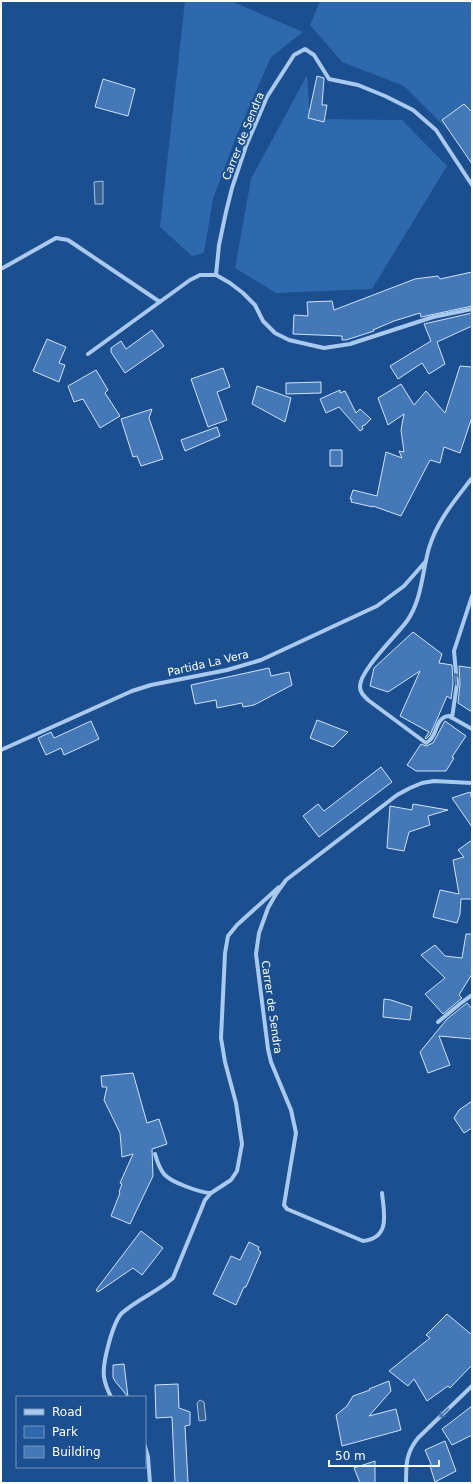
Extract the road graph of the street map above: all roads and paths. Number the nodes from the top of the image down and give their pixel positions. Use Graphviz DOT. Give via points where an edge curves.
graph roads {
  1 [pos="472,185"];
  2 [pos="1,269"];
  3 [pos="216,275"];
  4 [pos="160,302"];
  5 [pos="472,309"];
  6 [pos="88,354"];
  7 [pos="472,478"];
  8 [pos="426,561"];
  9 [pos="472,596"];
  10 [pos="452,718"];
  11 [pos="472,729"];
  12 [pos="1,750"];
  13 [pos="472,783"];
  14 [pos="286,880"];
  15 [pos="472,995"];
  16 [pos="438,1022"];
  17 [pos="155,1154"];
  18 [pos="211,1193"];
  19 [pos="382,1193"];
  20 [pos="472,1386"];
  21 [pos="111,1396"];
  22 [pos="146,1450"];
  23 [pos="150,1483"];
  24 [pos="406,1483"];
  1 -- 3 [label="street, Carrer de Sendra" via="436,130 413,110 358,85 329,79 314,55 306,49 294,55 267,96 246,146 226,212"];
  2 -- 4 [label="street" via="56,238 68,240"];
  3 -- 4 [label="street" via="200,275"];
  3 -- 5 [label="street" via="243,293 275,333 289,340 324,348 350,344 433,317"];
  4 -- 6 [label="street"];
  7 -- 8 [label="street" via="444,516"];
  8 -- 10 [label="street" via="415,607 408,620 370,665 360,688 368,700 426,743 432,739 442,718"];
  8 -- 12 [label="street, Partida La Vera" via="404,586 377,606 271,656 245,665 151,685"];
  10 -- 9 [label="street, one-way" via="457,684 454,651"];
  10 -- 11 [label="street"];
  13 -- 14 [label="street, Carrer de Sendra" via="434,781 410,788"];
  14 -- 18 [label="street, Carrer de Sendra" via="228,936 221,1038 236,1102 242,1144 237,1171 231,1180"];
  14 -- 19 [label="street, Carrer de Sendra" via="268,908 256,954 268,1049 291,1110 296,1133 284,1205 287,1209 364,1242 376,1238 383,1231"];
  15 -- 16 [label="street"];
  17 -- 18 [label="street" via="167,1178 203,1193"];
  18 -- 21 [label="street, Carrer de Sendra" via="205,1200 173,1278 165,1286 121,1314 117,1321 105,1361 104,1376"];
  20 -- 24 [label="street, one-way" via="411,1447 407,1457"];
  22 -- 23 [label="street"];
}
